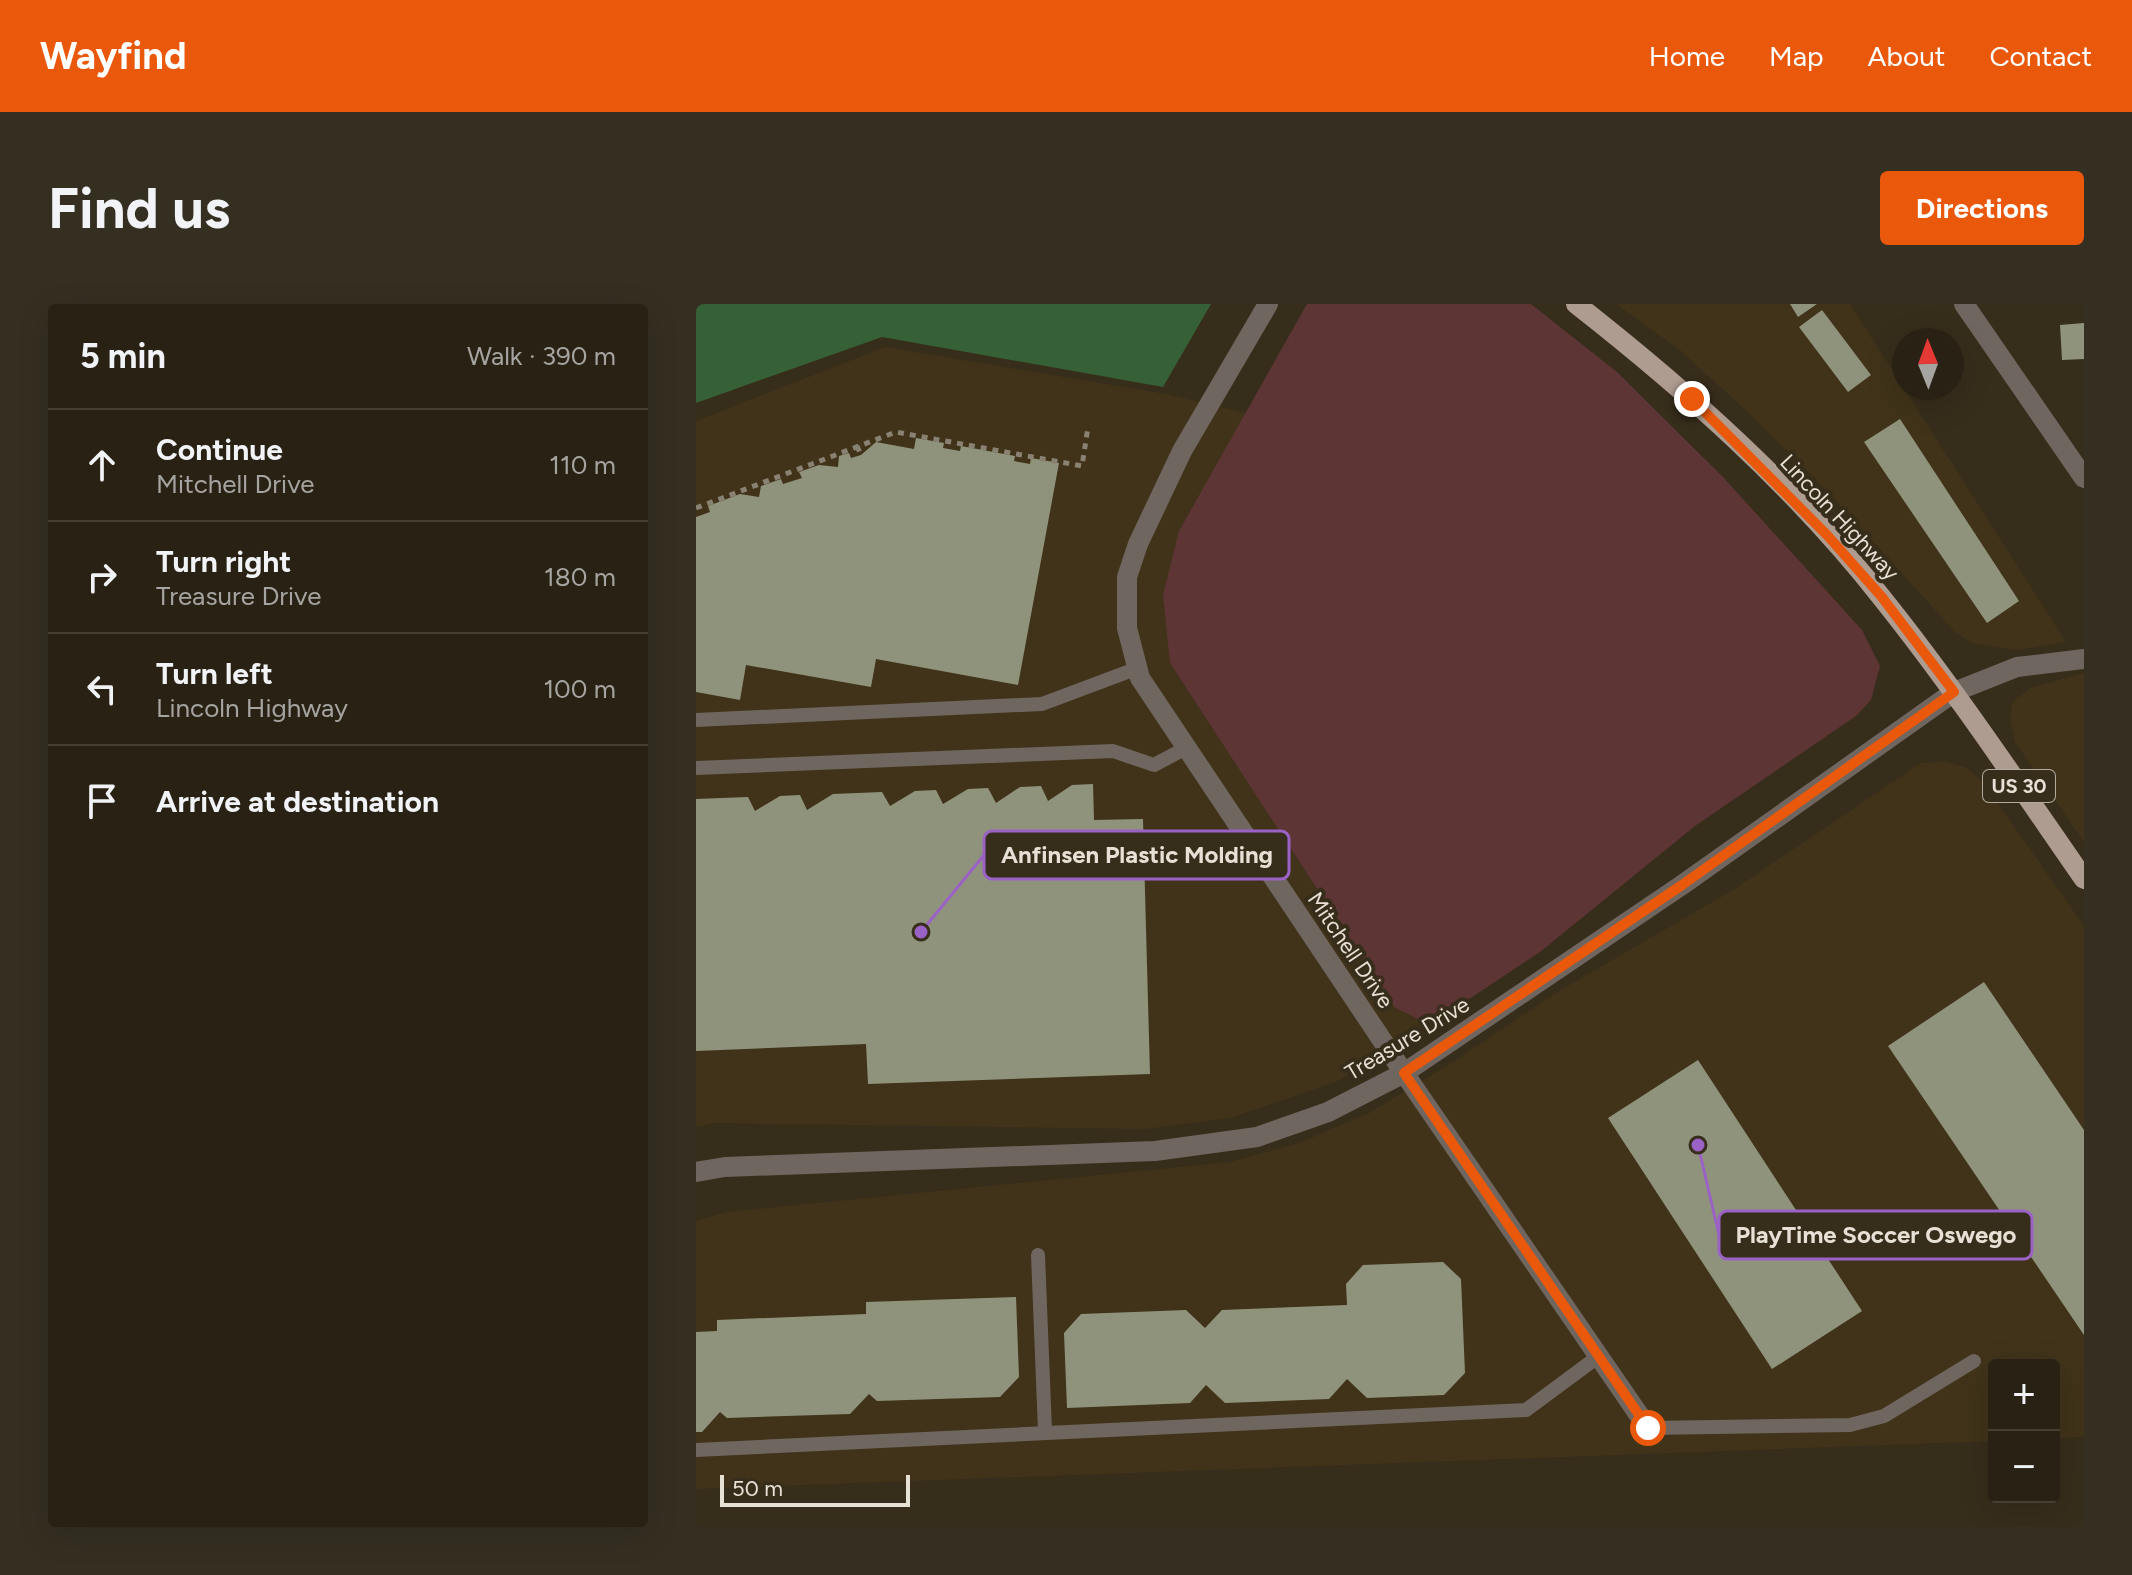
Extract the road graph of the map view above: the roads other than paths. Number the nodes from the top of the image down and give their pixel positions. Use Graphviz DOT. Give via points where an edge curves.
graph roads {
  1 [pos="1268,304"];
  2 [pos="1576,304"];
  3 [pos="1964,304"];
  4 [pos="2084,478"];
  5 [pos="2084,659"];
  6 [pos="1138,668"];
  7 [pos="1954,692"];
  8 [pos="696,720"];
  9 [pos="1186,748"];
  10 [pos="696,768"];
  11 [pos="2084,879"];
  12 [pos="1404,1073"];
  13 [pos="696,1172"];
  14 [pos="1038,1255"];
  15 [pos="1599,1356"];
  16 [pos="1974,1361"];
  17 [pos="1648,1428"];
  18 [pos="1045,1431"];
  19 [pos="696,1450"];
  1 -- 6 [label="street, Mitchell Drive" via="1182,451 1138,544 1127,577 1127,628"];
  2 -- 7 [label="main road, Lincoln Highway / US 30" via="1692,399 1774,479 1881,596"];
  3 -- 4 [label="street"];
  5 -- 7 [label="street, Treasure Drive" via="2017,667"];
  6 -- 8 [label="lane" via="1042,704"];
  6 -- 9 [label="street, Mitchell Drive"];
  7 -- 11 [label="main road, Lincoln Highway / US 30"];
  7 -- 12 [label="street, Treasure Drive"];
  9 -- 10 [label="lane" via="1154,765 1113,751"];
  9 -- 12 [label="street, Mitchell Drive"];
  12 -- 13 [label="street, Treasure Drive" via="1328,1112 1243,1139 1155,1151"];
  12 -- 15 [label="street, Mitchell Drive"];
  14 -- 18 [label="lane"];
  15 -- 17 [label="street, Mitchell Drive"];
  15 -- 18 [label="lane" via="1526,1410"];
  16 -- 17 [label="lane" via="1884,1416 1850,1425"];
  18 -- 19 [label="lane"];
}
